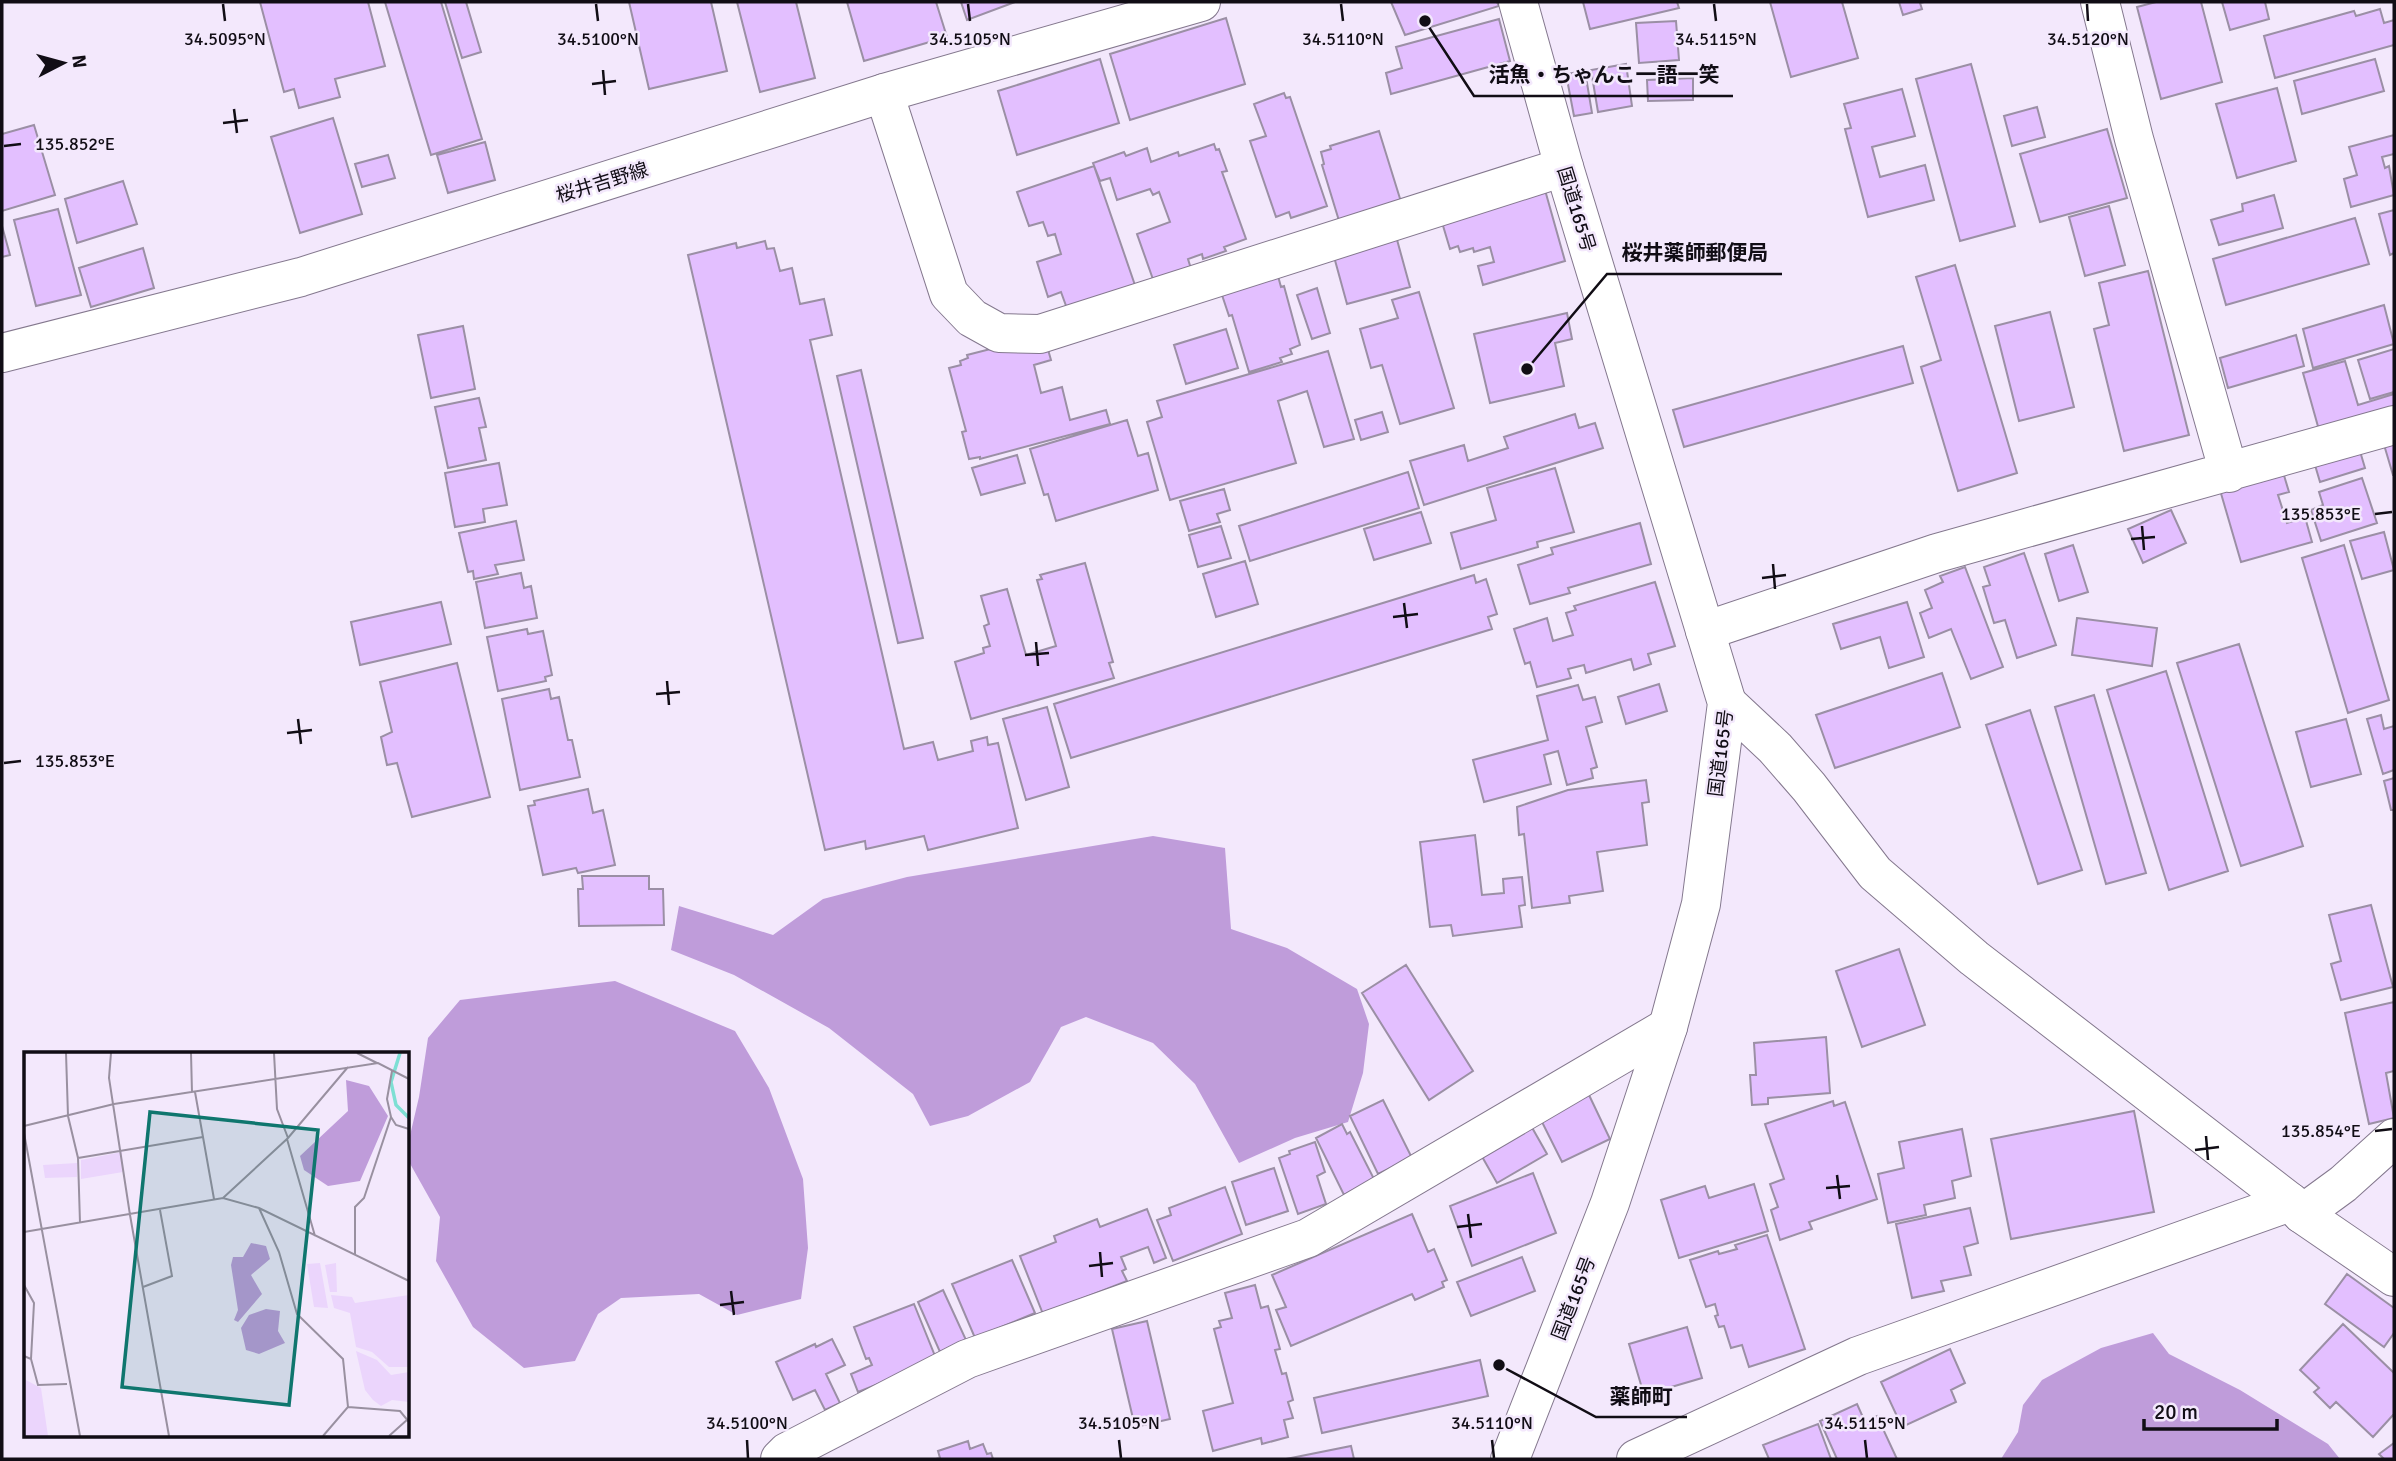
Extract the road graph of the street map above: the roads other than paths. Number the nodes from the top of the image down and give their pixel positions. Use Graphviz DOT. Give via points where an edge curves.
graph roads {
  1 [pos="1200,2"];
  2 [pos="1518,2"];
  3 [pos="2100,2"];
  4 [pos="884,93"];
  5 [pos="1564,167"];
  6 [pos="2,353"];
  7 [pos="2394,425"];
  8 [pos="2229,473"];
  9 [pos="1705,632"];
  10 [pos="1727,703"];
  11 [pos="1668,1027"];
  12 [pos="2394,1138"];
  13 [pos="2296,1208"];
  14 [pos="2394,1277"];
  15 [pos="780,1459"];
  16 [pos="1510,1459"];
  17 [pos="1636,1459"];
  1 -- 4 [label="main road, 桜井吉野線"];
  2 -- 5 [label="main road, 国道165号"];
  3 -- 8 [label="main road"];
  4 -- 5 [label="main road" via="949,294 972,318 999,333 1040,334"];
  4 -- 6 [label="main road, 桜井吉野線" via="301,277"];
  5 -- 9 [label="main road, 国道165号"];
  7 -- 8 [label="main road"];
  8 -- 9 [label="main road" via="1937,553"];
  9 -- 10 [label="main road, 国道165号"];
  10 -- 11 [label="main road, 国道165号" via="1701,904"];
  10 -- 13 [label="main road" via="1809,787 1875,873 1974,958"];
  11 -- 15 [label="main road" via="1308,1238 967,1359"];
  11 -- 16 [label="main road, 国道165号" via="1610,1203"];
  12 -- 13 [label="main road" via="2343,1184"];
  13 -- 14 [label="main road"];
  13 -- 17 [label="main road" via="1857,1356"];
}
